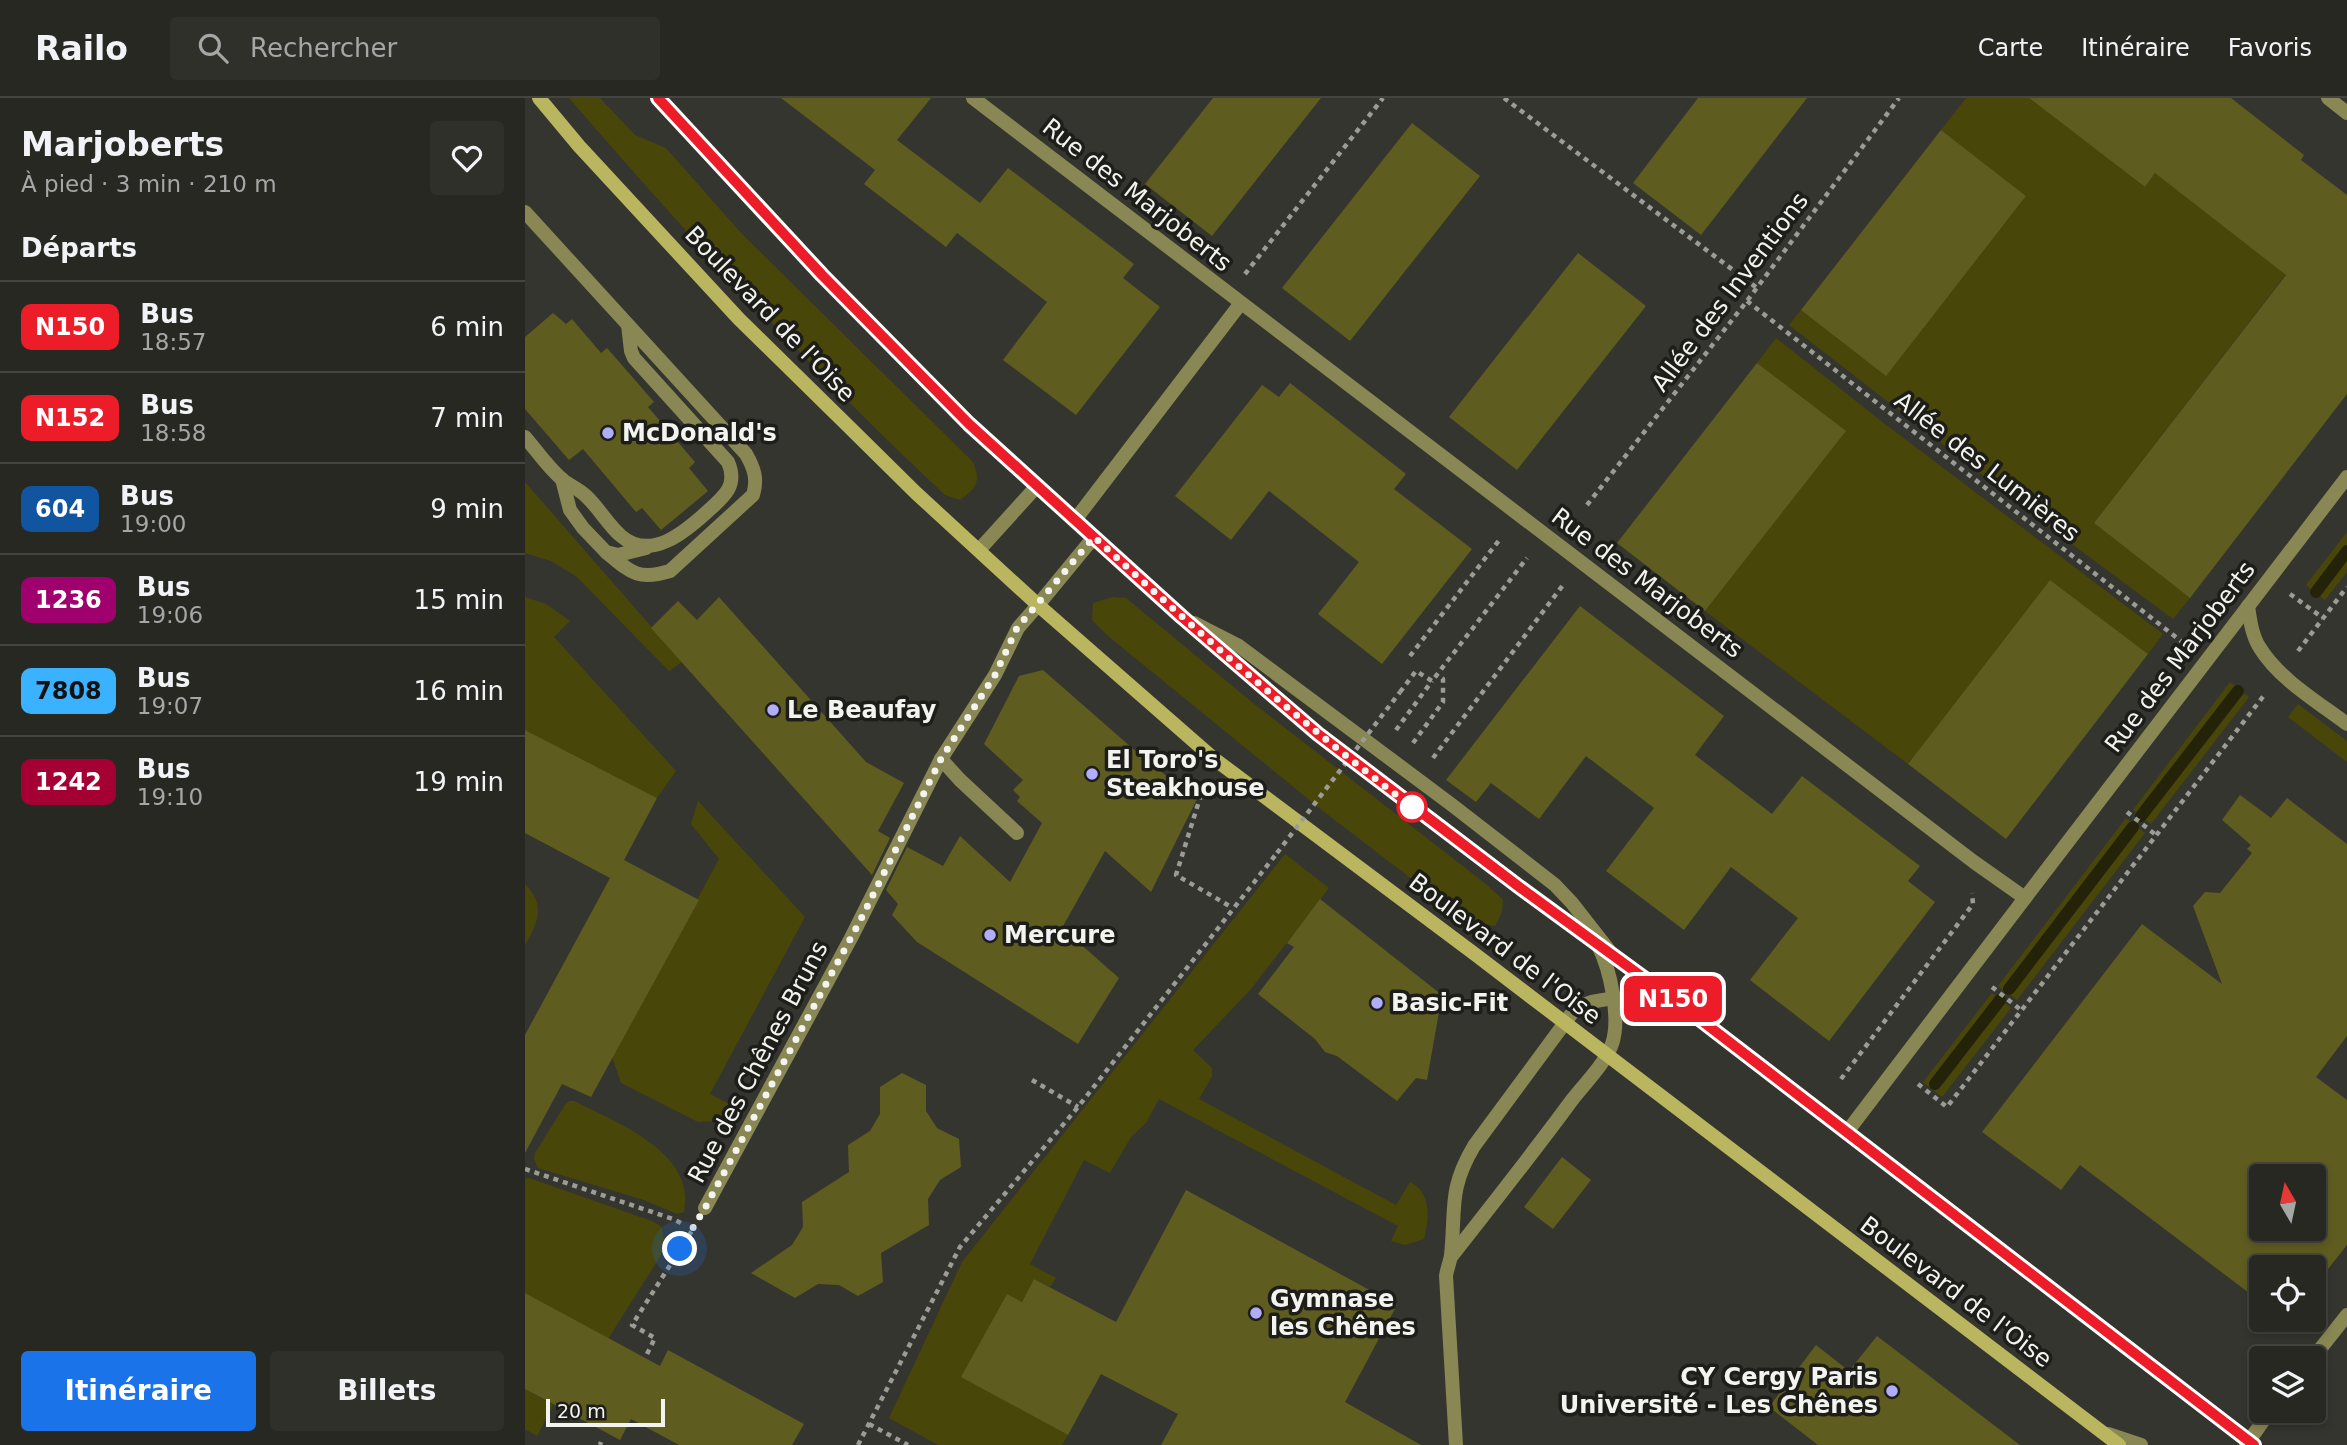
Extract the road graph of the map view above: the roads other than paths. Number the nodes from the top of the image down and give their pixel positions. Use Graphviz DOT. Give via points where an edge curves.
graph roads {
  1 [pos="539,98"];
  2 [pos="657,98"];
  3 [pos="972,98"];
  4 [pos="2327,98"];
  5 [pos="2347,113"];
  6 [pos="525,212"];
  7 [pos="1235,299"];
  8 [pos="628,325"];
  9 [pos="525,437"];
  10 [pos="2347,477"];
  11 [pos="562,480"];
  12 [pos="1037,485"];
  13 [pos="1075,520"];
  14 [pos="1094,537"];
  15 [pos="658,545"];
  16 [pos="979,550"];
  17 [pos="606,552"];
  18 [pos="1038,605"];
  19 [pos="2248,606"];
  20 [pos="1182,617"];
  21 [pos="2347,724"];
  22 [pos="941,759"];
  23 [pos="1017,833"];
  24 [pos="2025,898"];
  25 [pos="1598,945"];
  26 [pos="1613,956"];
  27 [pos="1612,998"];
  28 [pos="1689,1011"];
  29 [pos="1564,1022"];
  30 [pos="1607,1054"];
  31 [pos="1847,1132"];
  32 [pos="705,1208"];
  33 [pos="1451,1257"];
  34 [pos="2347,1315"];
  35 [pos="2322,1346"];
  36 [pos="2263,1423"];
  37 [pos="2101,1431"];
  38 [pos="2250,1444"];
  39 [pos="1456,1445"];
  40 [pos="2119,1445"];
  41 [pos="2141,1445"];
  1 -- 16 [label="main road, Boulevard de l'Oise" via="739,319"];
  2 -- 12 [label="main road" via="822,275 969,424"];
  3 -- 7 [label="street, Rue des Marjoberts"];
  4 -- 5 [label="street"];
  6 -- 8 [label="street"];
  7 -- 13 [label="street, Rue des Marjoberts"];
  7 -- 24 [label="street, Rue des Marjoberts"];
  8 -- 15 [label="street" via="634,358 724,456 732,474 729,490 719,501 684,532"];
  8 -- 17 [label="street" via="746,454 756,487 753,495 670,571 640,576"];
  9 -- 11 [label="street"];
  10 -- 19 [label="street, Rue des Marjoberts"];
  11 -- 15 [label="street" via="586,496 632,545"];
  11 -- 17 [label="street" via="570,510"];
  12 -- 13 [label="main road"];
  12 -- 16 [label="street"];
  13 -- 14 [label="main road"];
  14 -- 18 [label="street"];
  14 -- 20 [label="main road"];
  15 -- 17 [label="street" via="618,555"];
  16 -- 18 [label="main road, Boulevard de l'Oise"];
  18 -- 22 [label="street, Rue des Chênes Bruns" via="1017,628 995,675"];
  18 -- 29 [label="main road, Boulevard de l'Oise" via="1213,758"];
  19 -- 21 [label="street" via="2259,647 2282,672"];
  19 -- 24 [label="street, Rue des Marjoberts"];
  20 -- 25 [label="main road" via="1318,734"];
  20 -- 26 [label="street" via="1239,646 1555,885"];
  22 -- 23 [label="street"];
  22 -- 32 [label="street, Rue des Chênes Bruns" via="851,938"];
  24 -- 31 [label="street, Rue des Marjoberts"];
  25 -- 26 [label="main road"];
  25 -- 27 [label="street" via="1607,965"];
  26 -- 28 [label="main road"];
  27 -- 28 [label="street"];
  27 -- 29 [label="street" via="1583,1004"];
  27 -- 30 [label="street" via="1614,1037"];
  28 -- 31 [label="main road"];
  29 -- 30 [label="main road, Boulevard de l'Oise"];
  29 -- 33 [label="street" via="1464,1164 1454,1191"];
  30 -- 33 [label="street"];
  30 -- 37 [label="main road, Boulevard de l'Oise"];
  31 -- 38 [label="main road"];
  33 -- 39 [label="street" via="1446,1276"];
  34 -- 35 [label="street"];
  36 -- 38 [label="street"];
  37 -- 40 [label="main road, Boulevard de l'Oise"];
  37 -- 41 [label="street"];
}
